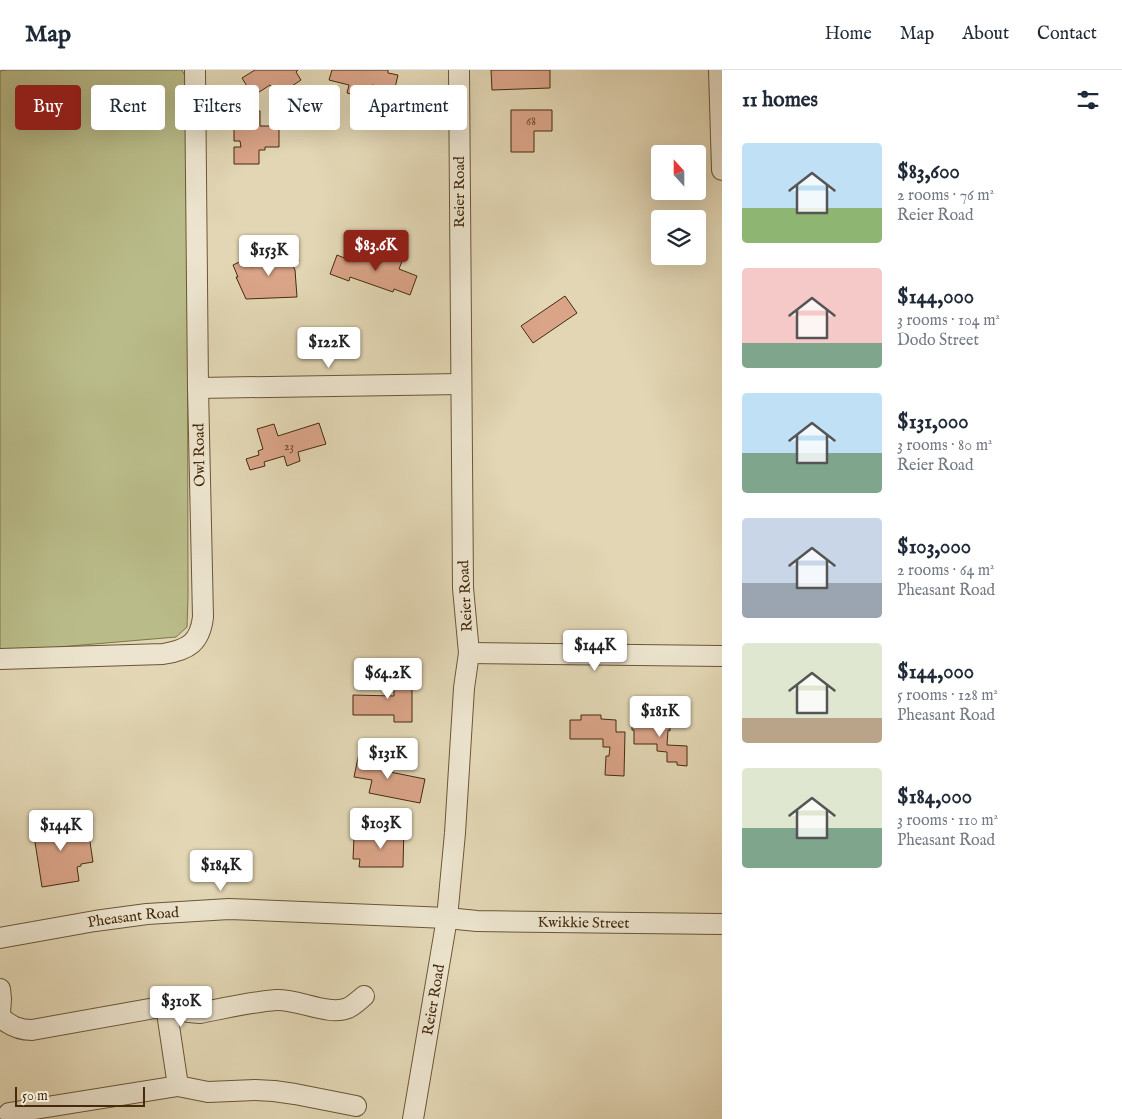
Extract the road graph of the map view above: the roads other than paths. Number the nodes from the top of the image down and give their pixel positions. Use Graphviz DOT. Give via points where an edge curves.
graph roads {
  1 [pos="195,70"];
  2 [pos="458,70"];
  3 [pos="719,70"];
  4 [pos="722,170"];
  5 [pos="461,384"];
  6 [pos="198,388"];
  7 [pos="469,653"];
  8 [pos="722,656"];
  9 [pos="0,659"];
  10 [pos="446,918"];
  11 [pos="722,924"];
  12 [pos="0,938"];
  13 [pos="0,989"];
  14 [pos="364,996"];
  15 [pos="166,1006"];
  16 [pos="0,1013"];
  17 [pos="0,1017"];
  18 [pos="178,1086"];
  19 [pos="356,1106"];
  20 [pos="9,1113"];
  21 [pos="413,1119"];
  1 -- 6 [label="street, Owl Road"];
  2 -- 5 [label="street, Reier Road"];
  3 -- 4 [label="street"];
  5 -- 6 [label="street"];
  5 -- 7 [label="street, Reier Road" via="463,588"];
  6 -- 9 [label="street, Owl Road" via="203,617 197,638 177,652 164,654"];
  7 -- 8 [label="street"];
  7 -- 10 [label="street, Reier Road" via="456,834"];
  10 -- 11 [label="street, Kwikkie Street"];
  10 -- 12 [label="street, Pheasant Road" via="229,909 147,914"];
  10 -- 21 [label="street, Reier Road"];
  13 -- 16 [label="street"];
  14 -- 15 [label="street" via="348,1008 337,1010 279,1000 200,1013"];
  15 -- 17 [label="street" via="32,1030 17,1028"];
  15 -- 18 [label="street"];
  18 -- 19 [label="street" via="208,1092 274,1091"];
  18 -- 20 [label="street"];
}
